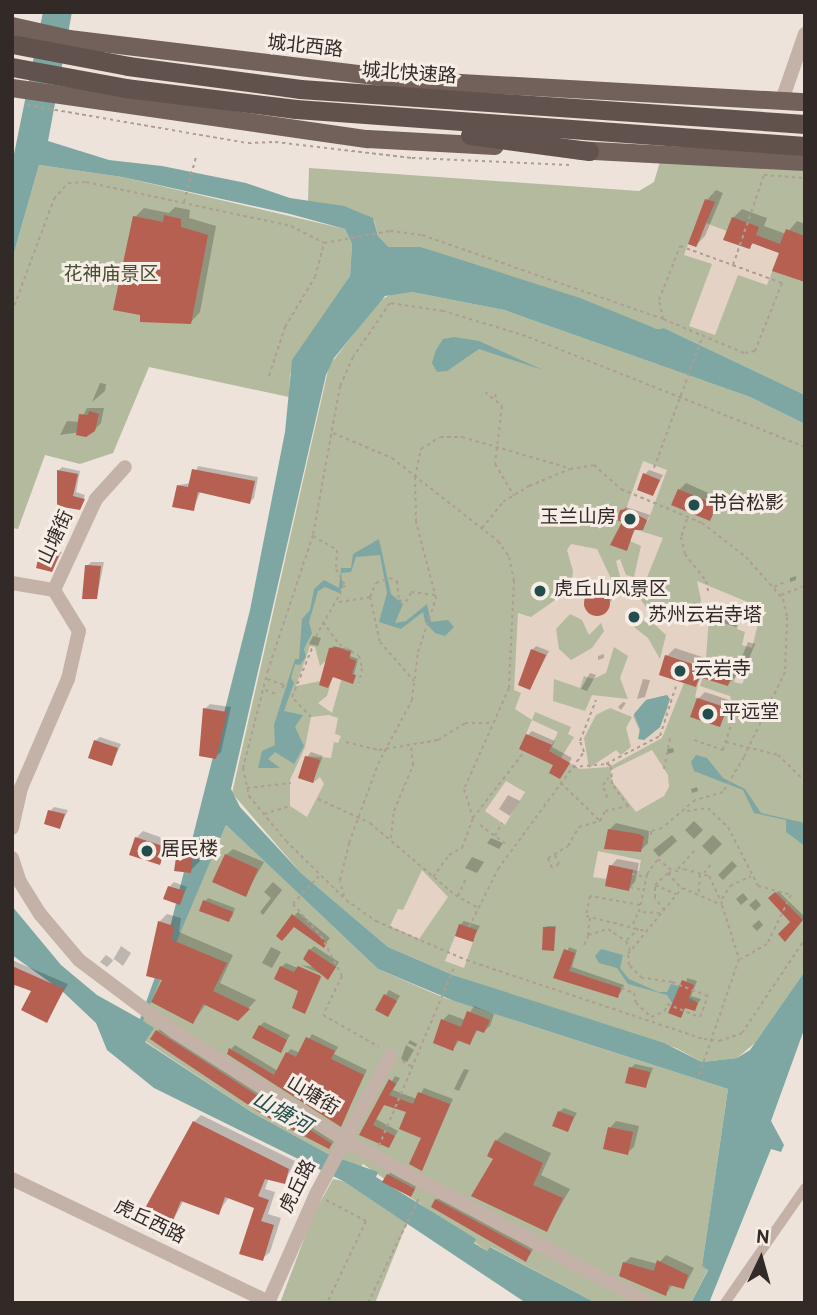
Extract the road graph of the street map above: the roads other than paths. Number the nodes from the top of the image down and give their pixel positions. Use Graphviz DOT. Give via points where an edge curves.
graph roads {
  1 [pos="805,33"];
  2 [pos="20,36"];
  3 [pos="69,47"];
  4 [pos="16,83"];
  5 [pos="63,95"];
  6 [pos="782,100"];
  7 [pos="805,102"];
  8 [pos="296,109"];
  9 [pos="805,124"];
  10 [pos="805,146"];
  11 [pos="589,151"];
  12 [pos="805,162"];
  13 [pos="125,467"];
  14 [pos="12,583"];
  15 [pos="54,590"];
  16 [pos="12,828"];
  17 [pos="12,858"];
  18 [pos="391,1055"];
  19 [pos="346,1140"];
  20 [pos="12,1179"];
  21 [pos="805,1188"];
  22 [pos="268,1302"];
  23 [pos="648,1303"];
  24 [pos="725,1303"];
  1 -- 6 [label="street"];
  2 -- 3 [label="highway, 城北快速路"];
  3 -- 6 [label="main road, 城北西路" via="408,80"];
  3 -- 9 [label="highway, 城北快速路" via="300,89"];
  4 -- 5 [label="highway"];
  5 -- 8 [label="highway"];
  5 -- 11 [label="main road" via="368,139"];
  6 -- 7 [label="main road, 城北西路"];
  8 -- 10 [label="highway"];
  8 -- 11 [label="highway" via="361,123"];
  11 -- 12 [label="main road"];
  13 -- 15 [label="street, 山塘街" via="96,499"];
  14 -- 15 [label="street"];
  15 -- 16 [label="street, 山塘街" via="79,631 68,679 21,788"];
  17 -- 19 [label="street, 山塘街" via="20,882 40,914 79,960 273,1097"];
  18 -- 19 [label="street, 虎丘路"];
  19 -- 22 [label="street, 虎丘路" via="316,1194"];
  19 -- 23 [label="street, 山塘街"];
  20 -- 22 [label="street, 虎丘西路"];
  21 -- 24 [label="street"];
}
